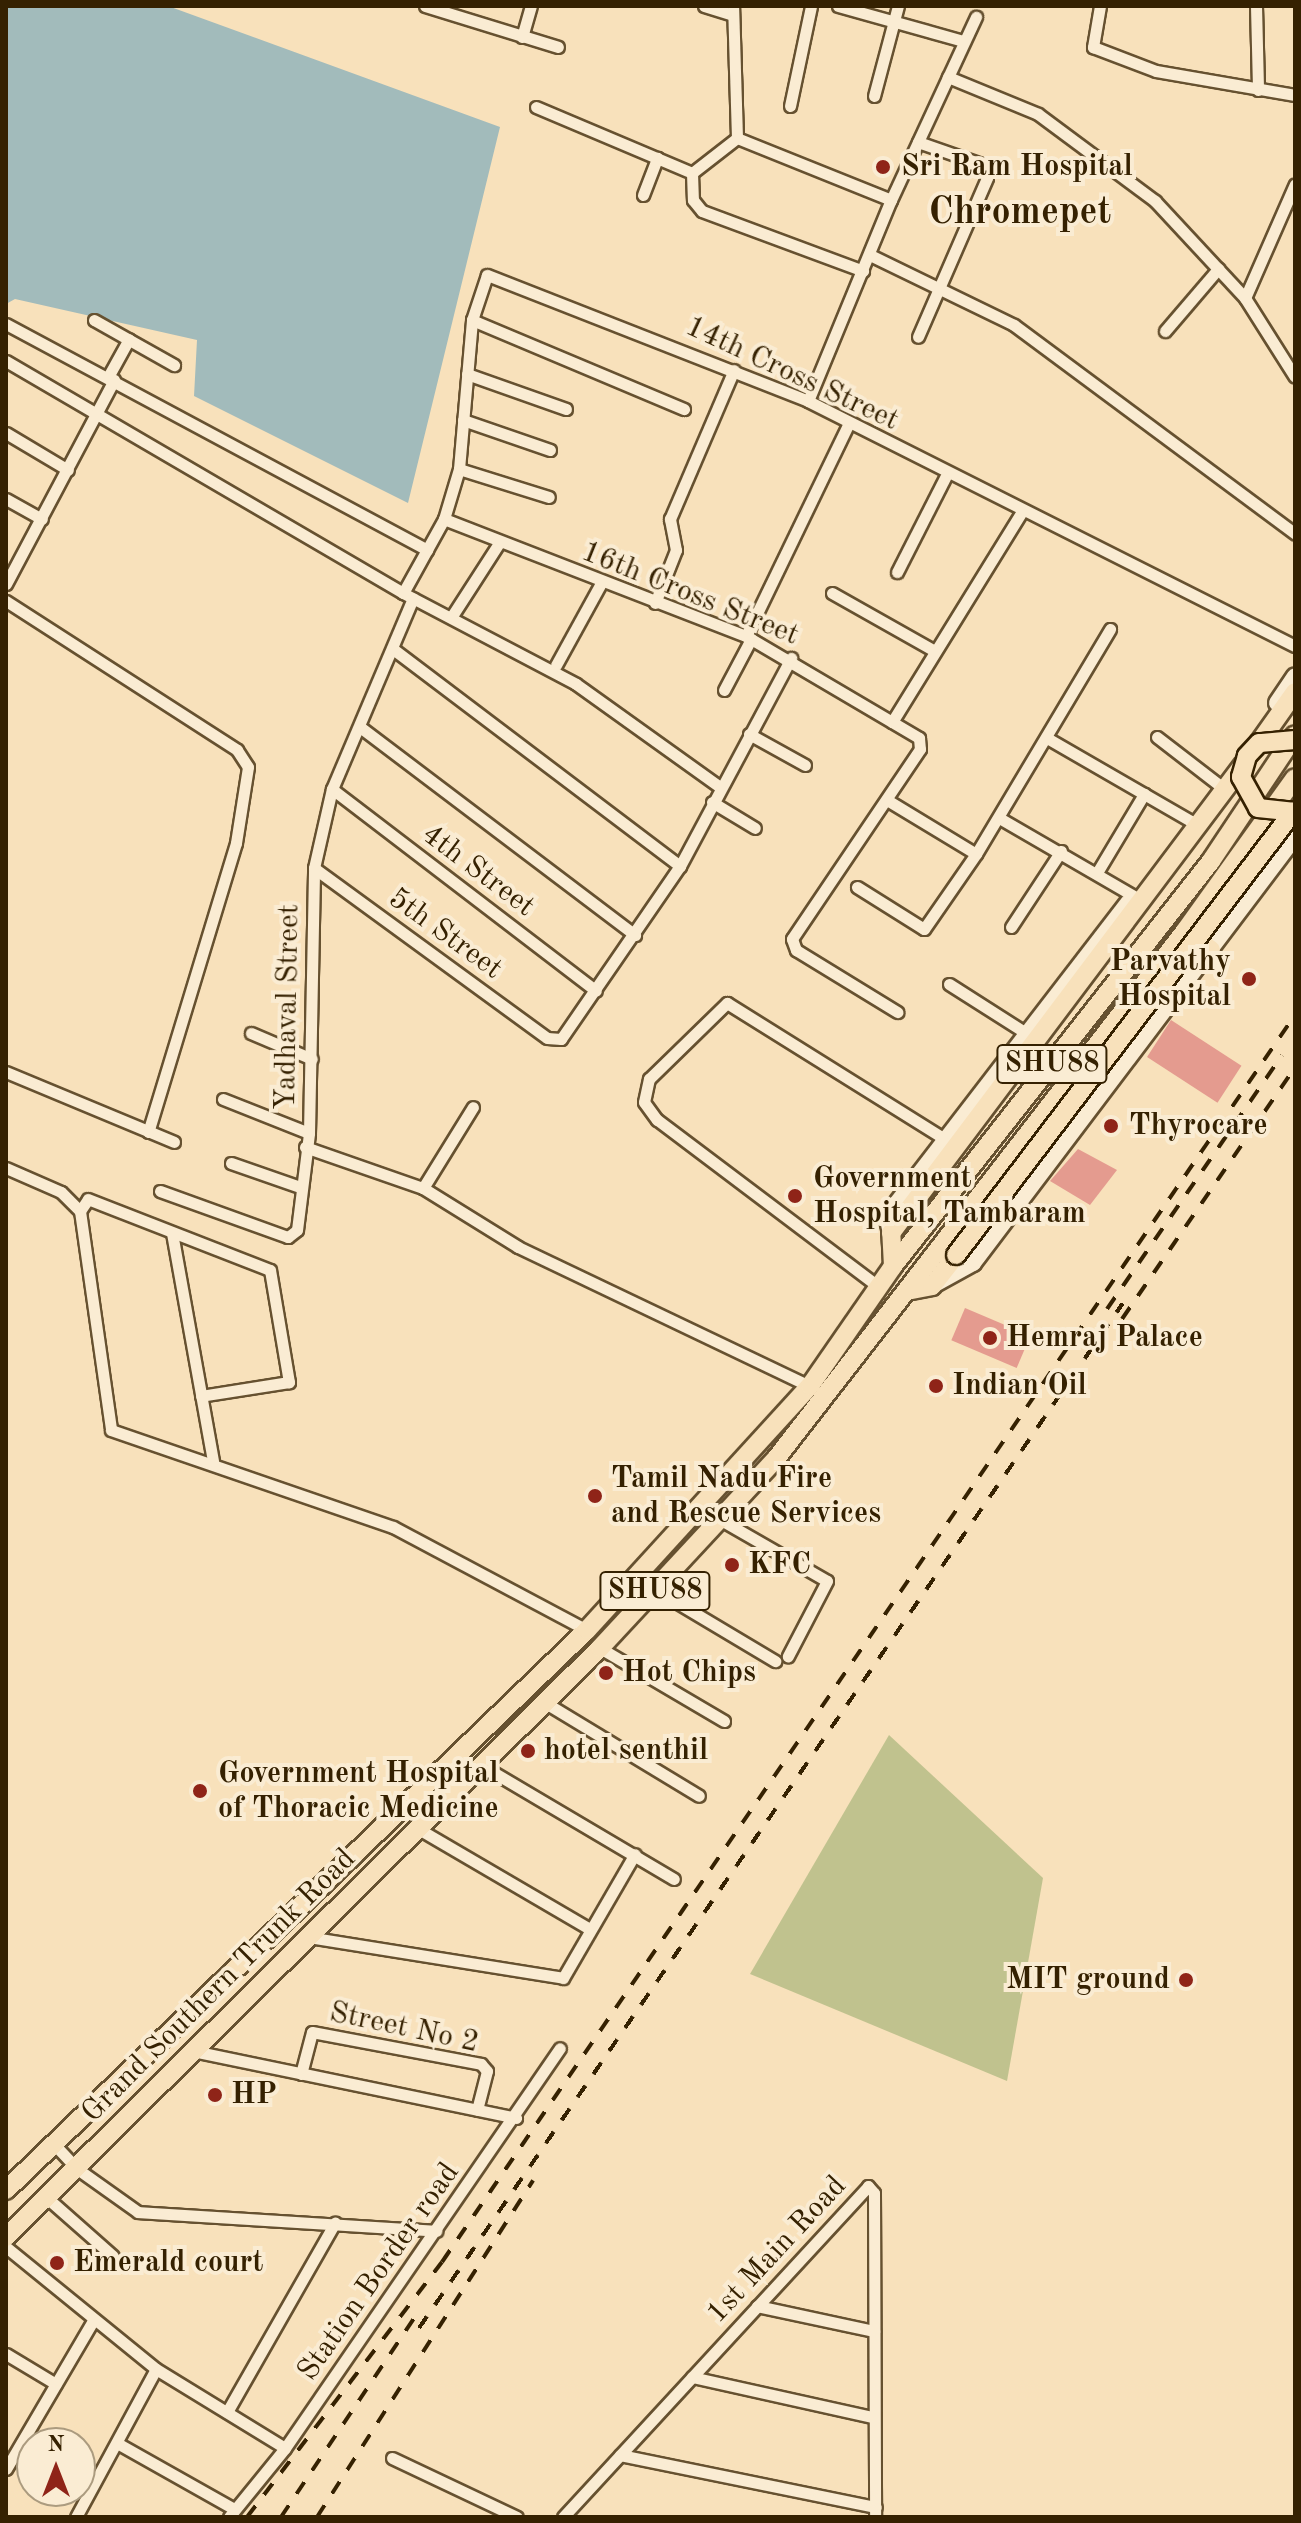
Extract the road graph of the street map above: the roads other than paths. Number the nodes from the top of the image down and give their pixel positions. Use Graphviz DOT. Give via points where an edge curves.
graph roads {
  1 [pos="425,6"];
  2 [pos="531,6"];
  3 [pos="704,6"];
  4 [pos="811,6"];
  5 [pos="838,6"];
  6 [pos="898,6"];
  7 [pos="1100,6"];
  8 [pos="1256,6"];
  9 [pos="731,10"];
  10 [pos="976,17"];
  11 [pos="894,22"];
  12 [pos="522,37"];
  13 [pos="963,41"];
  14 [pos="558,47"];
  15 [pos="948,77"];
  16 [pos="1258,90"];
  17 [pos="1295,95"];
  18 [pos="874,96"];
  19 [pos="790,106"];
  20 [pos="536,107"];
  21 [pos="737,138"];
  22 [pos="918,142"];
  23 [pos="657,158"];
  24 [pos="692,173"];
  25 [pos="1295,184"];
  26 [pos="643,195"];
  27 [pos="891,200"];
  28 [pos="870,255"];
  29 [pos="1218,269"];
  30 [pos="863,271"];
  31 [pos="940,286"];
  32 [pos="1245,298"];
  33 [pos="94,320"];
  34 [pos="472,320"];
  35 [pos="6,324"];
  36 [pos="1165,331"];
  37 [pos="918,337"];
  38 [pos="129,339"];
  39 [pos="6,361"];
  40 [pos="174,365"];
  41 [pos="734,370"];
  42 [pos="467,374"];
  43 [pos="1295,377"];
  44 [pos="111,379"];
  45 [pos="808,401"];
  46 [pos="566,409"];
  47 [pos="684,409"];
  48 [pos="95,418"];
  49 [pos="463,420"];
  50 [pos="849,423"];
  51 [pos="6,433"];
  52 [pos="550,450"];
  53 [pos="459,469"];
  54 [pos="68,470"];
  55 [pos="947,474"];
  56 [pos="549,497"];
  57 [pos="6,499"];
  58 [pos="1021,513"];
  59 [pos="42,519"];
  60 [pos="444,519"];
  61 [pos="1295,534"];
  62 [pos="499,543"];
  63 [pos="427,550"];
  64 [pos="897,572"];
  65 [pos="601,583"];
  66 [pos="6,584"];
  67 [pos="832,593"];
  68 [pos="408,596"];
  69 [pos="6,601"];
  70 [pos="655,603"];
  71 [pos="452,616"];
  72 [pos="1110,629"];
  73 [pos="748,638"];
  74 [pos="1295,646"];
  75 [pos="393,649"];
  76 [pos="935,651"];
  77 [pos="791,658"];
  78 [pos="556,665"];
  79 [pos="1295,676"];
  80 [pos="724,690"];
  81 [pos="1295,692"];
  82 [pos="892,722"];
  83 [pos="360,727"];
  84 [pos="749,734"];
  85 [pos="1157,737"];
  86 [pos="1047,738"];
  87 [pos="1295,738"];
  88 [pos="1259,743"];
  89 [pos="805,765"];
  90 [pos="1243,765"];
  91 [pos="1295,778"];
  92 [pos="1219,785"];
  93 [pos="720,787"];
  94 [pos="332,789"];
  95 [pos="1144,794"];
  96 [pos="887,800"];
  97 [pos="712,802"];
  98 [pos="1294,812"];
  99 [pos="1001,819"];
  100 [pos="1191,821"];
  101 [pos="755,828"];
  102 [pos="1295,837"];
  103 [pos="1061,851"];
  104 [pos="976,854"];
  105 [pos="680,866"];
  106 [pos="314,868"];
  107 [pos="1098,871"];
  108 [pos="857,887"];
  109 [pos="1134,896"];
  110 [pos="1011,927"];
  111 [pos="1185,931"];
  112 [pos="635,935"];
  113 [pos="1211,950"];
  114 [pos="949,984"];
  115 [pos="596,991"];
  116 [pos="897,1012"];
  117 [pos="251,1033"];
  118 [pos="1026,1033"];
  119 [pos="312,1059"];
  120 [pos="6,1072"];
  121 [pos="223,1099"];
  122 [pos="473,1107"];
  123 [pos="148,1132"];
  124 [pos="309,1133"];
  125 [pos="945,1139"];
  126 [pos="174,1142"];
  127 [pos="305,1147"];
  128 [pos="231,1163"];
  129 [pos="6,1168"];
  130 [pos="300,1187"];
  131 [pos="423,1188"];
  132 [pos="160,1191"];
  133 [pos="80,1211"];
  134 [pos="895,1227"];
  135 [pos="172,1233"];
  136 [pos="893,1266"];
  137 [pos="932,1286"];
  138 [pos="879,1287"];
  139 [pos="912,1290"];
  140 [pos="810,1386"];
  141 [pos="201,1396"];
  142 [pos="213,1461"];
  143 [pos="721,1520"];
  144 [pos="656,1590"];
  145 [pos="587,1630"];
  146 [pos="600,1648"];
  147 [pos="788,1656"];
  148 [pos="775,1661"];
  149 [pos="544,1702"];
  150 [pos="724,1721"];
  151 [pos="481,1765"];
  152 [pos="699,1796"];
  153 [pos="417,1828"];
  154 [pos="635,1854"];
  155 [pos="674,1879"];
  156 [pos="590,1929"];
  157 [pos="308,1937"];
  158 [pos="560,2048"];
  159 [pos="193,2051"];
  160 [pos="301,2074"];
  161 [pos="477,2110"];
  162 [pos="516,2118"];
  163 [pos="53,2143"];
  164 [pos="76,2168"];
  165 [pos="6,2190"];
  166 [pos="46,2197"];
  167 [pos="335,2223"];
  168 [pos="436,2231"];
  169 [pos="6,2237"];
  170 [pos="6,2247"];
  171 [pos="113,2256"];
  172 [pos="757,2306"];
  173 [pos="93,2321"];
  174 [pos="874,2331"];
  175 [pos="6,2354"];
  176 [pos="156,2369"];
  177 [pos="692,2377"];
  178 [pos="56,2384"];
  179 [pos="227,2412"];
  180 [pos="873,2417"];
  181 [pos="117,2443"];
  182 [pos="285,2448"];
  183 [pos="10,2455"];
  184 [pos="620,2455"];
  185 [pos="392,2458"];
  186 [pos="6,2469"];
  187 [pos="876,2512"];
  188 [pos="231,2513"];
  189 [pos="79,2516"];
  190 [pos="517,2517"];
  191 [pos="563,2517"];
  1 -- 12 [label="street"];
  2 -- 12 [label="street"];
  3 -- 9 [label="street"];
  4 -- 19 [label="street"];
  5 -- 11 [label="street"];
  6 -- 11 [label="street"];
  7 -- 16 [label="street" via="1093,47 1156,71"];
  8 -- 16 [label="street"];
  9 -- 21 [label="street"];
  10 -- 13 [label="street"];
  11 -- 13 [label="street"];
  11 -- 18 [label="street"];
  12 -- 14 [label="street"];
  13 -- 15 [label="street"];
  15 -- 22 [label="street"];
  15 -- 29 [label="street" via="1038,114 1155,201"];
  16 -- 17 [label="street"];
  20 -- 23 [label="street"];
  21 -- 24 [label="street"];
  21 -- 27 [label="street"];
  22 -- 27 [label="street"];
  22 -- 31 [label="street" via="987,171"];
  23 -- 24 [label="street"];
  23 -- 26 [label="street"];
  24 -- 30 [label="street" via="693,200 702,211"];
  25 -- 32 [label="street"];
  27 -- 28 [label="street"];
  28 -- 30 [label="street"];
  28 -- 31 [label="street"];
  29 -- 32 [label="street"];
  29 -- 36 [label="street"];
  30 -- 45 [label="street"];
  31 -- 37 [label="street"];
  31 -- 61 [label="street" via="1014,325"];
  32 -- 43 [label="street"];
  33 -- 38 [label="street"];
  34 -- 41 [label="street, 14th Cross Street" via="481,279 492,275"];
  34 -- 42 [label="street, 14th Cross Street"];
  34 -- 47 [label="street"];
  35 -- 44 [label="street"];
  38 -- 40 [label="street"];
  38 -- 44 [label="street"];
  39 -- 48 [label="street"];
  41 -- 45 [label="street, 14th Cross Street"];
  41 -- 70 [label="street" via="670,519 676,550"];
  42 -- 46 [label="street"];
  42 -- 49 [label="street, 14th Cross Street"];
  44 -- 48 [label="street"];
  44 -- 63 [label="street"];
  45 -- 50 [label="street, 14th Cross Street"];
  48 -- 54 [label="street"];
  48 -- 68 [label="street"];
  49 -- 52 [label="street"];
  49 -- 53 [label="street, 14th Cross Street"];
  50 -- 55 [label="street, 14th Cross Street"];
  50 -- 73 [label="street"];
  51 -- 54 [label="street"];
  53 -- 56 [label="street"];
  53 -- 60 [label="street, 14th Cross Street"];
  54 -- 59 [label="street"];
  55 -- 58 [label="street, 14th Cross Street"];
  55 -- 64 [label="street"];
  57 -- 59 [label="street"];
  58 -- 74 [label="street, 14th Cross Street" via="1185,587"];
  58 -- 76 [label="street"];
  59 -- 66 [label="street"];
  60 -- 62 [label="street, 16th Cross Street"];
  60 -- 63 [label="street, 14th Cross Street"];
  62 -- 65 [label="street, 16th Cross Street"];
  62 -- 71 [label="street"];
  63 -- 68 [label="street, 14th Cross Street"];
  65 -- 70 [label="street, 16th Cross Street"];
  65 -- 78 [label="street"];
  67 -- 76 [label="street"];
  68 -- 71 [label="street"];
  68 -- 75 [label="street, 14th Cross Street"];
  69 -- 123 [label="street" via="237,750 248,767 236,843"];
  70 -- 73 [label="street, 16th Cross Street"];
  71 -- 93 [label="street" via="576,684"];
  72 -- 86 [label="street"];
  73 -- 77 [label="street, 16th Cross Street"];
  73 -- 80 [label="street"];
  75 -- 83 [label="street, 14th Cross Street"];
  75 -- 105 [label="street"];
  76 -- 82 [label="street"];
  77 -- 82 [label="street, 16th Cross Street"];
  77 -- 84 [label="street"];
  79 -- 92 [label="street"];
  81 -- 88 [label="main road"];
  82 -- 96 [label="street, 16th Cross Street" via="921,745"];
  83 -- 94 [label="street, Yadhaval Street"];
  83 -- 112 [label="street"];
  84 -- 89 [label="street"];
  84 -- 93 [label="street"];
  85 -- 92 [label="street"];
  86 -- 95 [label="street"];
  86 -- 99 [label="street"];
  87 -- 88 [label="main road, bridge"];
  87 -- 136 [label="main road, Grand Southern Trunk Road / SHU88" via="1211,861"];
  88 -- 90 [label="main road, bridge"];
  90 -- 98 [label="main road, bridge" via="1249,799 1269,813"];
  90 -- 134 [label="main road"];
  91 -- 111 [label="main road, Grand Southern Trunk Road / SHU88"];
  92 -- 100 [label="street"];
  93 -- 97 [label="street"];
  94 -- 106 [label="street, Yadhaval Street"];
  94 -- 115 [label="street, 4th Street"];
  95 -- 100 [label="street"];
  95 -- 107 [label="street"];
  96 -- 104 [label="street"];
  96 -- 116 [label="street, 16th Cross Street" via="792,945"];
  97 -- 101 [label="street"];
  97 -- 105 [label="street"];
  98 -- 137 [label="main road, bridge"];
  99 -- 103 [label="street"];
  99 -- 104 [label="street"];
  100 -- 109 [label="street"];
  102 -- 113 [label="street"];
  103 -- 107 [label="street"];
  103 -- 110 [label="street"];
  104 -- 108 [label="street" via="924,929"];
  105 -- 112 [label="street"];
  106 -- 115 [label="street, 5th Street" via="547,1038 561,1039"];
  106 -- 119 [label="street, Yadhaval Street"];
  107 -- 109 [label="street"];
  109 -- 118 [label="street"];
  111 -- 113 [label="main road"];
  111 -- 139 [label="main road, Grand Southern Trunk Road / SHU88"];
  112 -- 115 [label="street"];
  113 -- 137 [label="street" via="1165,1018 973,1263"];
  114 -- 118 [label="street"];
  117 -- 119 [label="street"];
  118 -- 125 [label="street"];
  119 -- 124 [label="street, Yadhaval Street"];
  120 -- 123 [label="street"];
  121 -- 124 [label="street"];
  122 -- 131 [label="street"];
  123 -- 126 [label="street"];
  124 -- 127 [label="street, Yadhaval Street"];
  125 -- 134 [label="street" via="887,1216"];
  125 -- 138 [label="street" via="727,1003 649,1079 644,1102 657,1120"];
  127 -- 130 [label="street, Yadhaval Street"];
  127 -- 131 [label="street"];
  128 -- 130 [label="street"];
  129 -- 133 [label="street" via="61,1192"];
  130 -- 132 [label="street, Yadhaval Street" via="297,1230 288,1237"];
  131 -- 140 [label="street" via="518,1247 590,1276"];
  133 -- 135 [label="street" via="88,1199"];
  133 -- 142 [label="street" via="111,1430"];
  134 -- 136 [label="main road"];
  135 -- 141 [label="street"];
  135 -- 141 [label="street" via="262,1265 274,1278 289,1382"];
  136 -- 138 [label="main road, Grand Southern Trunk Road / SHU88"];
  137 -- 139 [label="main road"];
  138 -- 140 [label="main road, Grand Southern Trunk Road / SHU88"];
  139 -- 143 [label="main road, Grand Southern Trunk Road / SHU88" via="821,1408"];
  140 -- 145 [label="main road, Grand Southern Trunk Road / SHU88"];
  141 -- 142 [label="street"];
  142 -- 145 [label="street" via="393,1527"];
  143 -- 144 [label="main road, Grand Southern Trunk Road / SHU88"];
  143 -- 147 [label="street" via="827,1581"];
  144 -- 146 [label="main road, Grand Southern Trunk Road / SHU88"];
  144 -- 148 [label="street"];
  145 -- 163 [label="main road, Grand Southern Trunk Road / SHU88"];
  146 -- 149 [label="main road, Grand Southern Trunk Road / SHU88"];
  146 -- 150 [label="street"];
  149 -- 151 [label="main road, Grand Southern Trunk Road / SHU88"];
  149 -- 152 [label="street"];
  151 -- 153 [label="main road, Grand Southern Trunk Road / SHU88"];
  151 -- 154 [label="street"];
  153 -- 156 [label="street"];
  153 -- 157 [label="main road, Grand Southern Trunk Road / SHU88"];
  154 -- 155 [label="street"];
  154 -- 156 [label="street"];
  156 -- 157 [label="street" via="571,1973 555,1978"];
  157 -- 159 [label="main road, Grand Southern Trunk Road / SHU88"];
  158 -- 162 [label="street, Station Border road"];
  159 -- 160 [label="street"];
  159 -- 164 [label="main road, Grand Southern Trunk Road / SHU88"];
  160 -- 161 [label="street"];
  160 -- 161 [label="street, Street No 2" via="312,2032 481,2064 487,2071"];
  161 -- 162 [label="street"];
  162 -- 168 [label="street, Station Border road"];
  163 -- 164 [label="street"];
  163 -- 165 [label="main road, Grand Southern Trunk Road / SHU88"];
  164 -- 166 [label="main road, Grand Southern Trunk Road / SHU88"];
  164 -- 167 [label="street" via="126,2205 151,2215"];
  166 -- 169 [label="main road, Grand Southern Trunk Road / SHU88"];
  166 -- 171 [label="street"];
  167 -- 168 [label="street"];
  167 -- 179 [label="street"];
  168 -- 182 [label="street, Station Border road"];
  170 -- 173 [label="street"];
  172 -- 174 [label="street"];
  172 -- 174 [label="street, 1st Main Road" via="868,2186 874,2193"];
  172 -- 177 [label="street, 1st Main Road"];
  173 -- 176 [label="street"];
  173 -- 178 [label="street"];
  174 -- 180 [label="street"];
  175 -- 178 [label="street"];
  176 -- 179 [label="street"];
  176 -- 181 [label="street"];
  177 -- 180 [label="street"];
  177 -- 184 [label="street, 1st Main Road"];
  178 -- 183 [label="street"];
  179 -- 182 [label="street"];
  180 -- 187 [label="street"];
  181 -- 188 [label="street"];
  181 -- 189 [label="street"];
  182 -- 188 [label="street, Station Border road"];
  183 -- 186 [label="street"];
  184 -- 187 [label="street"];
  184 -- 191 [label="street, 1st Main Road"];
  185 -- 190 [label="street"];
}
